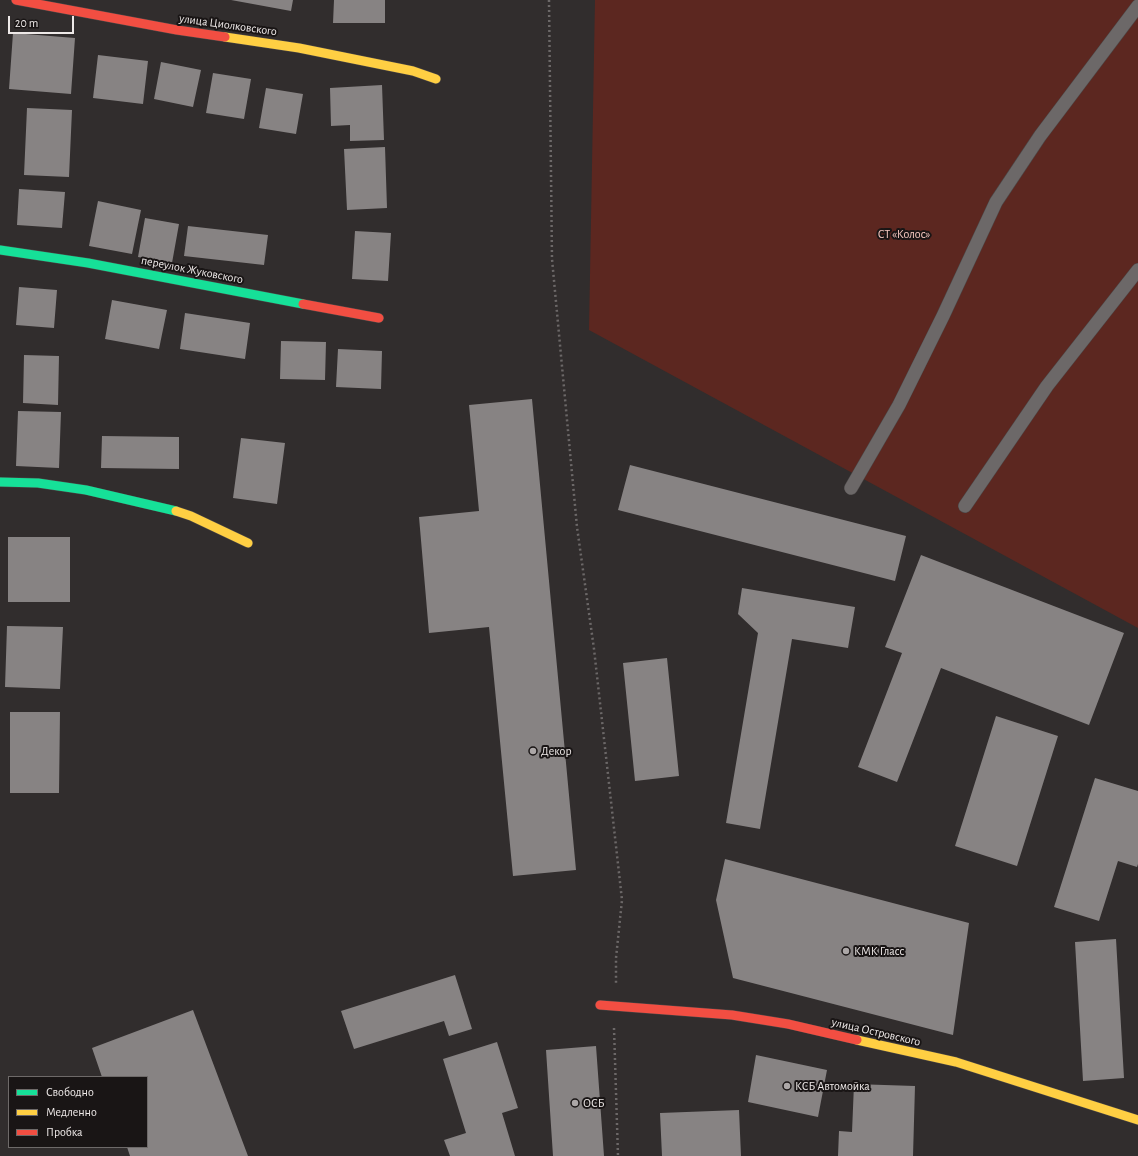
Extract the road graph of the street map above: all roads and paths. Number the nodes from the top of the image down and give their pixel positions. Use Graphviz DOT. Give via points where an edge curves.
graph roads {
  1 [pos="16,0"];
  2 [pos="549,0"];
  3 [pos="1138,6"];
  4 [pos="436,79"];
  5 [pos="0,250"];
  6 [pos="1138,270"];
  7 [pos="379,318"];
  8 [pos="0,482"];
  9 [pos="851,488"];
  10 [pos="965,506"];
  11 [pos="248,544"];
  12 [pos="600,1005"];
  13 [pos="617,1006"];
  14 [pos="1138,1120"];
  15 [pos="618,1156"];
  1 -- 4 [label="street, улица Циолковского" via="177,30 299,48 413,71"];
  2 -- 13 [label="path" via="552,259 578,527 622,900 616,958"];
  3 -- 9 [label="lane" via="1040,136 996,202 899,406"];
  5 -- 7 [label="street, переулок Жуковского" via="88,263"];
  6 -- 10 [label="lane" via="1047,386"];
  8 -- 11 [label="street" via="38,483 86,490 168,509 191,516"];
  12 -- 13 [label="street, улица Островского"];
  13 -- 14 [label="street, улица Островского" via="732,1015 788,1024 956,1062"];
  13 -- 15 [label="path" via="614,1027"];
}
